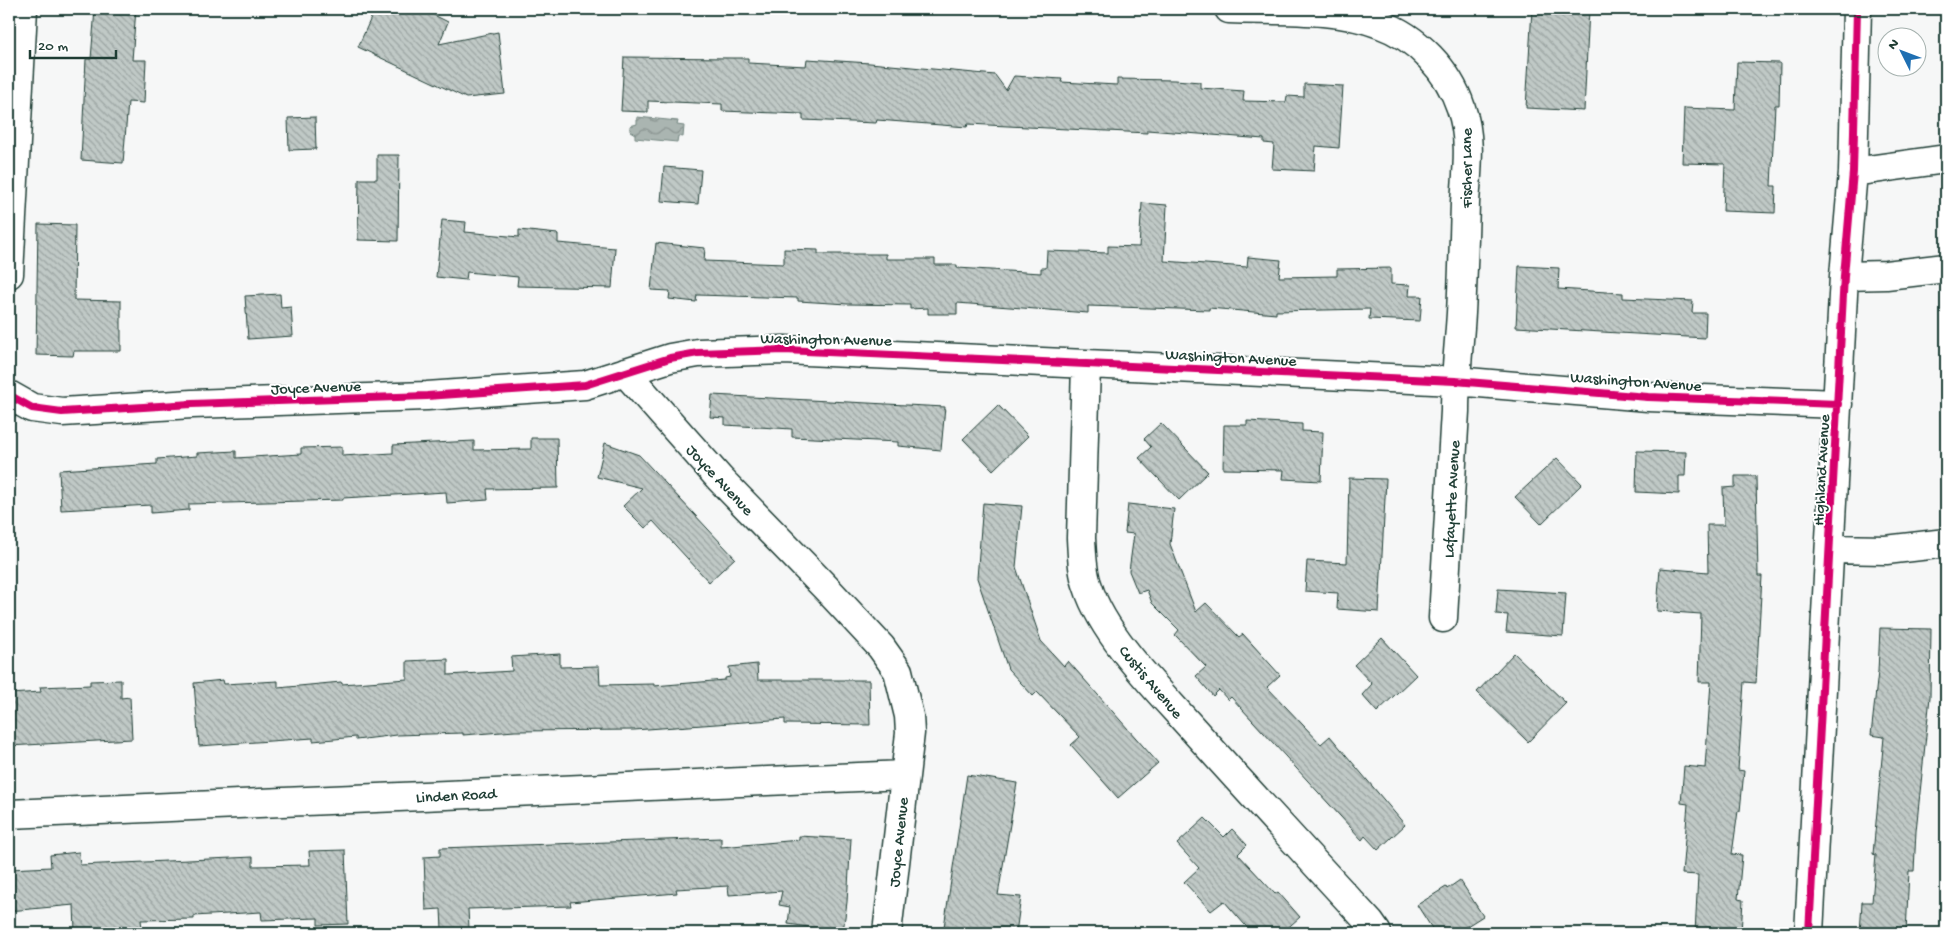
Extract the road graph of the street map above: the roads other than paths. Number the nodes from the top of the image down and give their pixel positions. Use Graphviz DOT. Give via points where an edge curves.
graph roads {
  1 [pos="23,9"];
  2 [pos="1229,9"];
  3 [pos="1857,9"];
  4 [pos="1946,159"];
  5 [pos="1853,172"];
  6 [pos="1946,268"];
  7 [pos="9,274"];
  8 [pos="1844,276"];
  9 [pos="1086,365"];
  10 [pos="625,372"];
  11 [pos="1455,381"];
  12 [pos="9,395"];
  13 [pos="1838,404"];
  14 [pos="1946,543"];
  15 [pos="1830,550"];
  16 [pos="1443,618"];
  17 [pos="904,775"];
  18 [pos="9,814"];
  19 [pos="887,933"];
  20 [pos="1377,933"];
  21 [pos="1809,933"];
  1 -- 7 [label="street"];
  2 -- 11 [label="street, Fischer Lane" via="1355,16 1380,24 1407,38 1433,60 1450,83 1462,109 1468,140"];
  3 -- 5 [label="street, Highland Avenue"];
  4 -- 5 [label="street"];
  5 -- 8 [label="street, Highland Avenue"];
  6 -- 8 [label="street"];
  8 -- 13 [label="street, Highland Avenue"];
  9 -- 10 [label="street, Washington Avenue" via="852,351 755,350 679,356"];
  9 -- 11 [label="street, Washington Avenue"];
  9 -- 20 [label="street, Custis Avenue" via="1081,538 1083,566 1095,603 1113,634 1160,693"];
  10 -- 12 [label="street, Joyce Avenue" via="585,385 372,399 192,404 62,412 32,408"];
  10 -- 17 [label="street, Joyce Avenue" via="720,479 865,629 898,672 910,733"];
  11 -- 13 [label="street, Washington Avenue" via="1648,397"];
  11 -- 16 [label="street, Lafayette Avenue"];
  13 -- 15 [label="street, Highland Avenue"];
  14 -- 15 [label="street" via="1886,550"];
  15 -- 21 [label="street, Highland Avenue"];
  17 -- 18 [label="street, Linden Road"];
  17 -- 19 [label="street, Joyce Avenue"];
}
